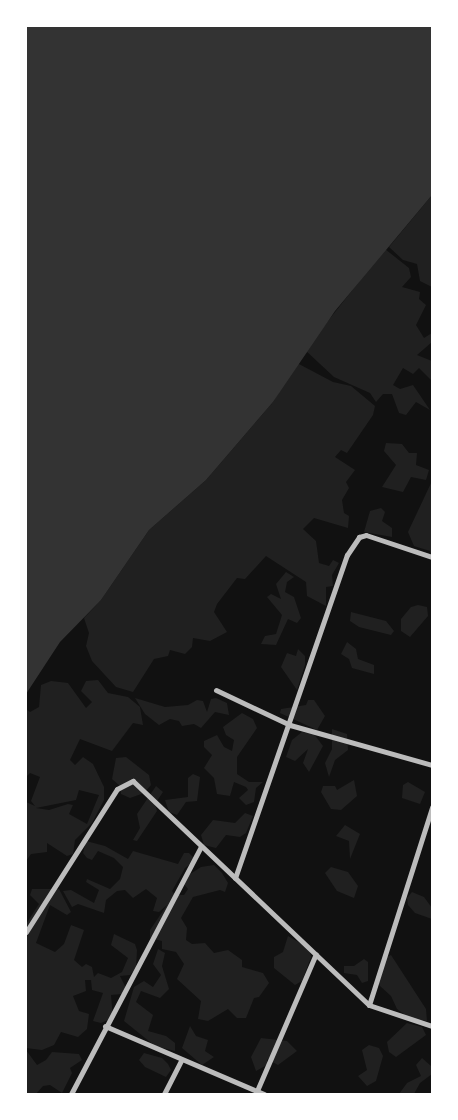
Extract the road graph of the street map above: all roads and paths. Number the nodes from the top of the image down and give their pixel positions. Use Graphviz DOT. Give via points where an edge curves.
graph roads {
  1 [pos="432,557"];
  2 [pos="216,690"];
  3 [pos="290,725"];
  4 [pos="432,765"];
  5 [pos="432,807"];
  6 [pos="430,826"];
  7 [pos="201,846"];
  8 [pos="235,878"];
  9 [pos="26,932"];
  10 [pos="316,954"];
  11 [pos="369,1005"];
  12 [pos="105,1026"];
  13 [pos="432,1026"];
  14 [pos="181,1060"];
  15 [pos="256,1093"];
  16 [pos="70,1095"];
  17 [pos="164,1095"];
  18 [pos="264,1095"];
  1 -- 3 [label="street" via="374,537 359,537 347,555"];
  2 -- 3 [label="street"];
  3 -- 4 [label="street"];
  3 -- 8 [label="street"];
  5 -- 6 [label="street"];
  6 -- 11 [label="street"];
  7 -- 8 [label="street"];
  7 -- 9 [label="street" via="139,786 126,782 117,789"];
  7 -- 12 [label="street"];
  8 -- 10 [label="street"];
  10 -- 11 [label="street"];
  10 -- 15 [label="street"];
  11 -- 13 [label="street"];
  12 -- 14 [label="street"];
  12 -- 16 [label="street"];
  14 -- 15 [label="street"];
  14 -- 17 [label="street"];
  15 -- 18 [label="street"];
}
